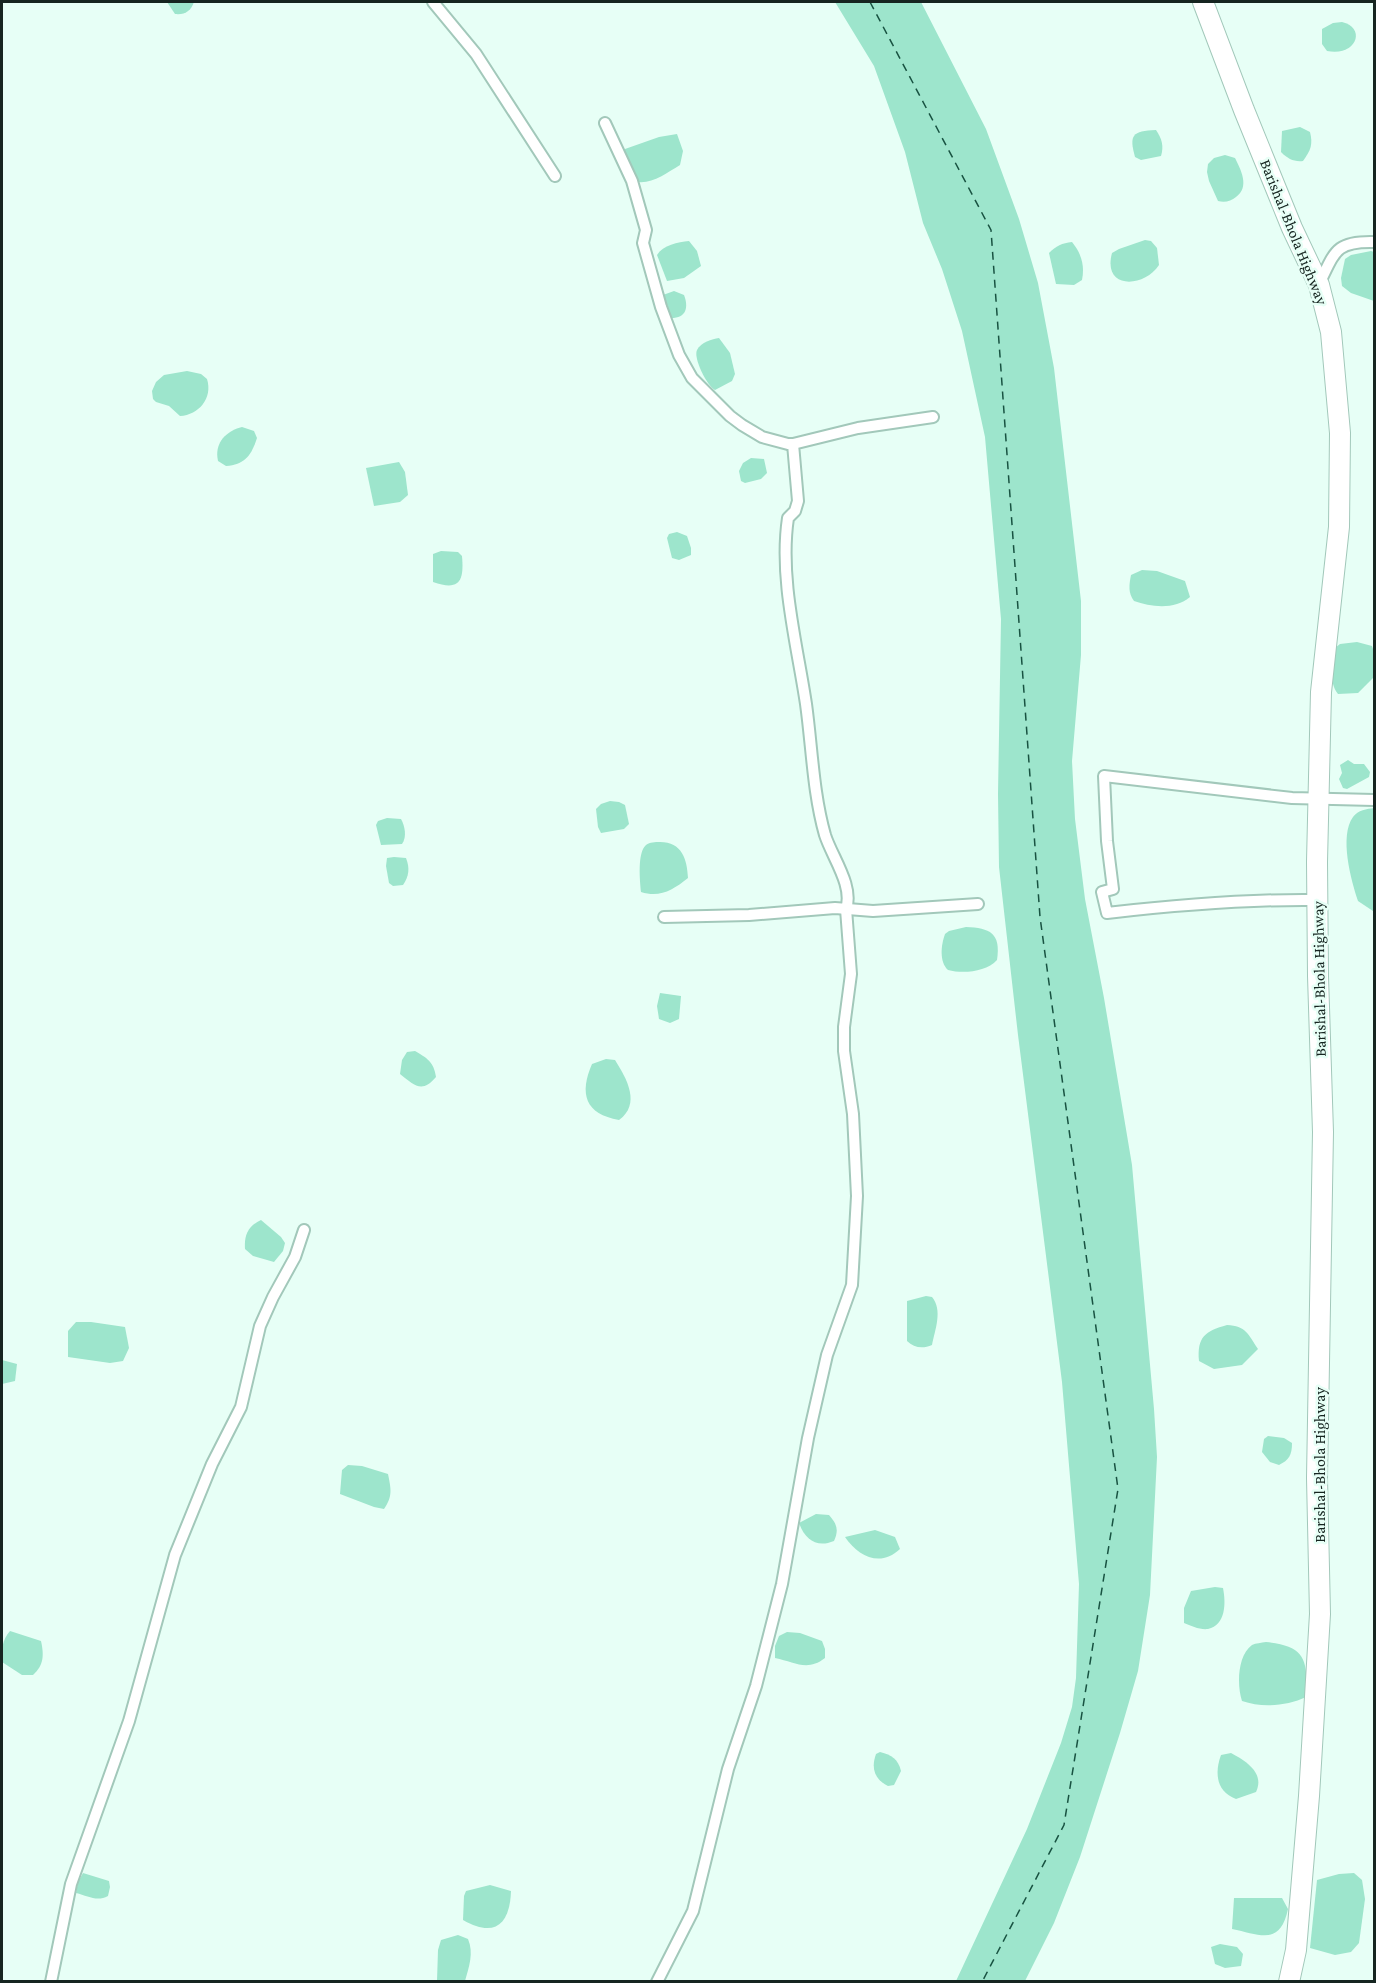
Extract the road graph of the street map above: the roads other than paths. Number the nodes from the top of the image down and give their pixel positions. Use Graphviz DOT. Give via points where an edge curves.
graph roads {
  1 [pos="433,2"];
  2 [pos="1203,2"];
  3 [pos="605,123"];
  4 [pos="555,176"];
  5 [pos="1374,242"];
  6 [pos="1319,285"];
  7 [pos="933,417"];
  8 [pos="793,444"];
  9 [pos="1318,800"];
  10 [pos="1374,800"];
  11 [pos="1317,900"];
  12 [pos="978,904"];
  13 [pos="846,909"];
  14 [pos="664,917"];
  15 [pos="304,1230"];
  16 [pos="51,1982"];
  17 [pos="657,1982"];
  18 [pos="1289,1982"];
  1 -- 4 [label="street" via="476,54"];
  2 -- 6 [label="highway, Barishal-Bhola Highway" via="1292,228"];
  3 -- 8 [label="street" via="632,181 646,230 643,243 661,307 692,378 742,424 762,437"];
  5 -- 6 [label="street" via="1341,246"];
  6 -- 9 [label="highway, Barishal-Bhola Highway" via="1331,332 1341,472 1321,692"];
  7 -- 8 [label="street" via="858,428"];
  8 -- 13 [label="street" via="798,501 788,518 784,545 787,584 817,794 825,834 846,884"];
  9 -- 10 [label="street"];
  9 -- 11 [label="highway, Barishal-Bhola Highway"];
  9 -- 11 [label="street" via="1105,776 1113,889 1102,892 1107,913 1221,902"];
  11 -- 18 [label="highway, Barishal-Bhola Highway" via="1323,1132 1317,1478 1320,1614 1310,1796 1296,1950"];
  12 -- 13 [label="street"];
  13 -- 14 [label="street"];
  13 -- 17 [label="street" via="851,974 844,1050 853,1114 857,1196 852,1285 827,1355 782,1584 756,1686 728,1769 693,1911"];
  15 -- 16 [label="street" via="295,1257 260,1326 241,1407 212,1464 175,1555 129,1721 71,1884"];
}
